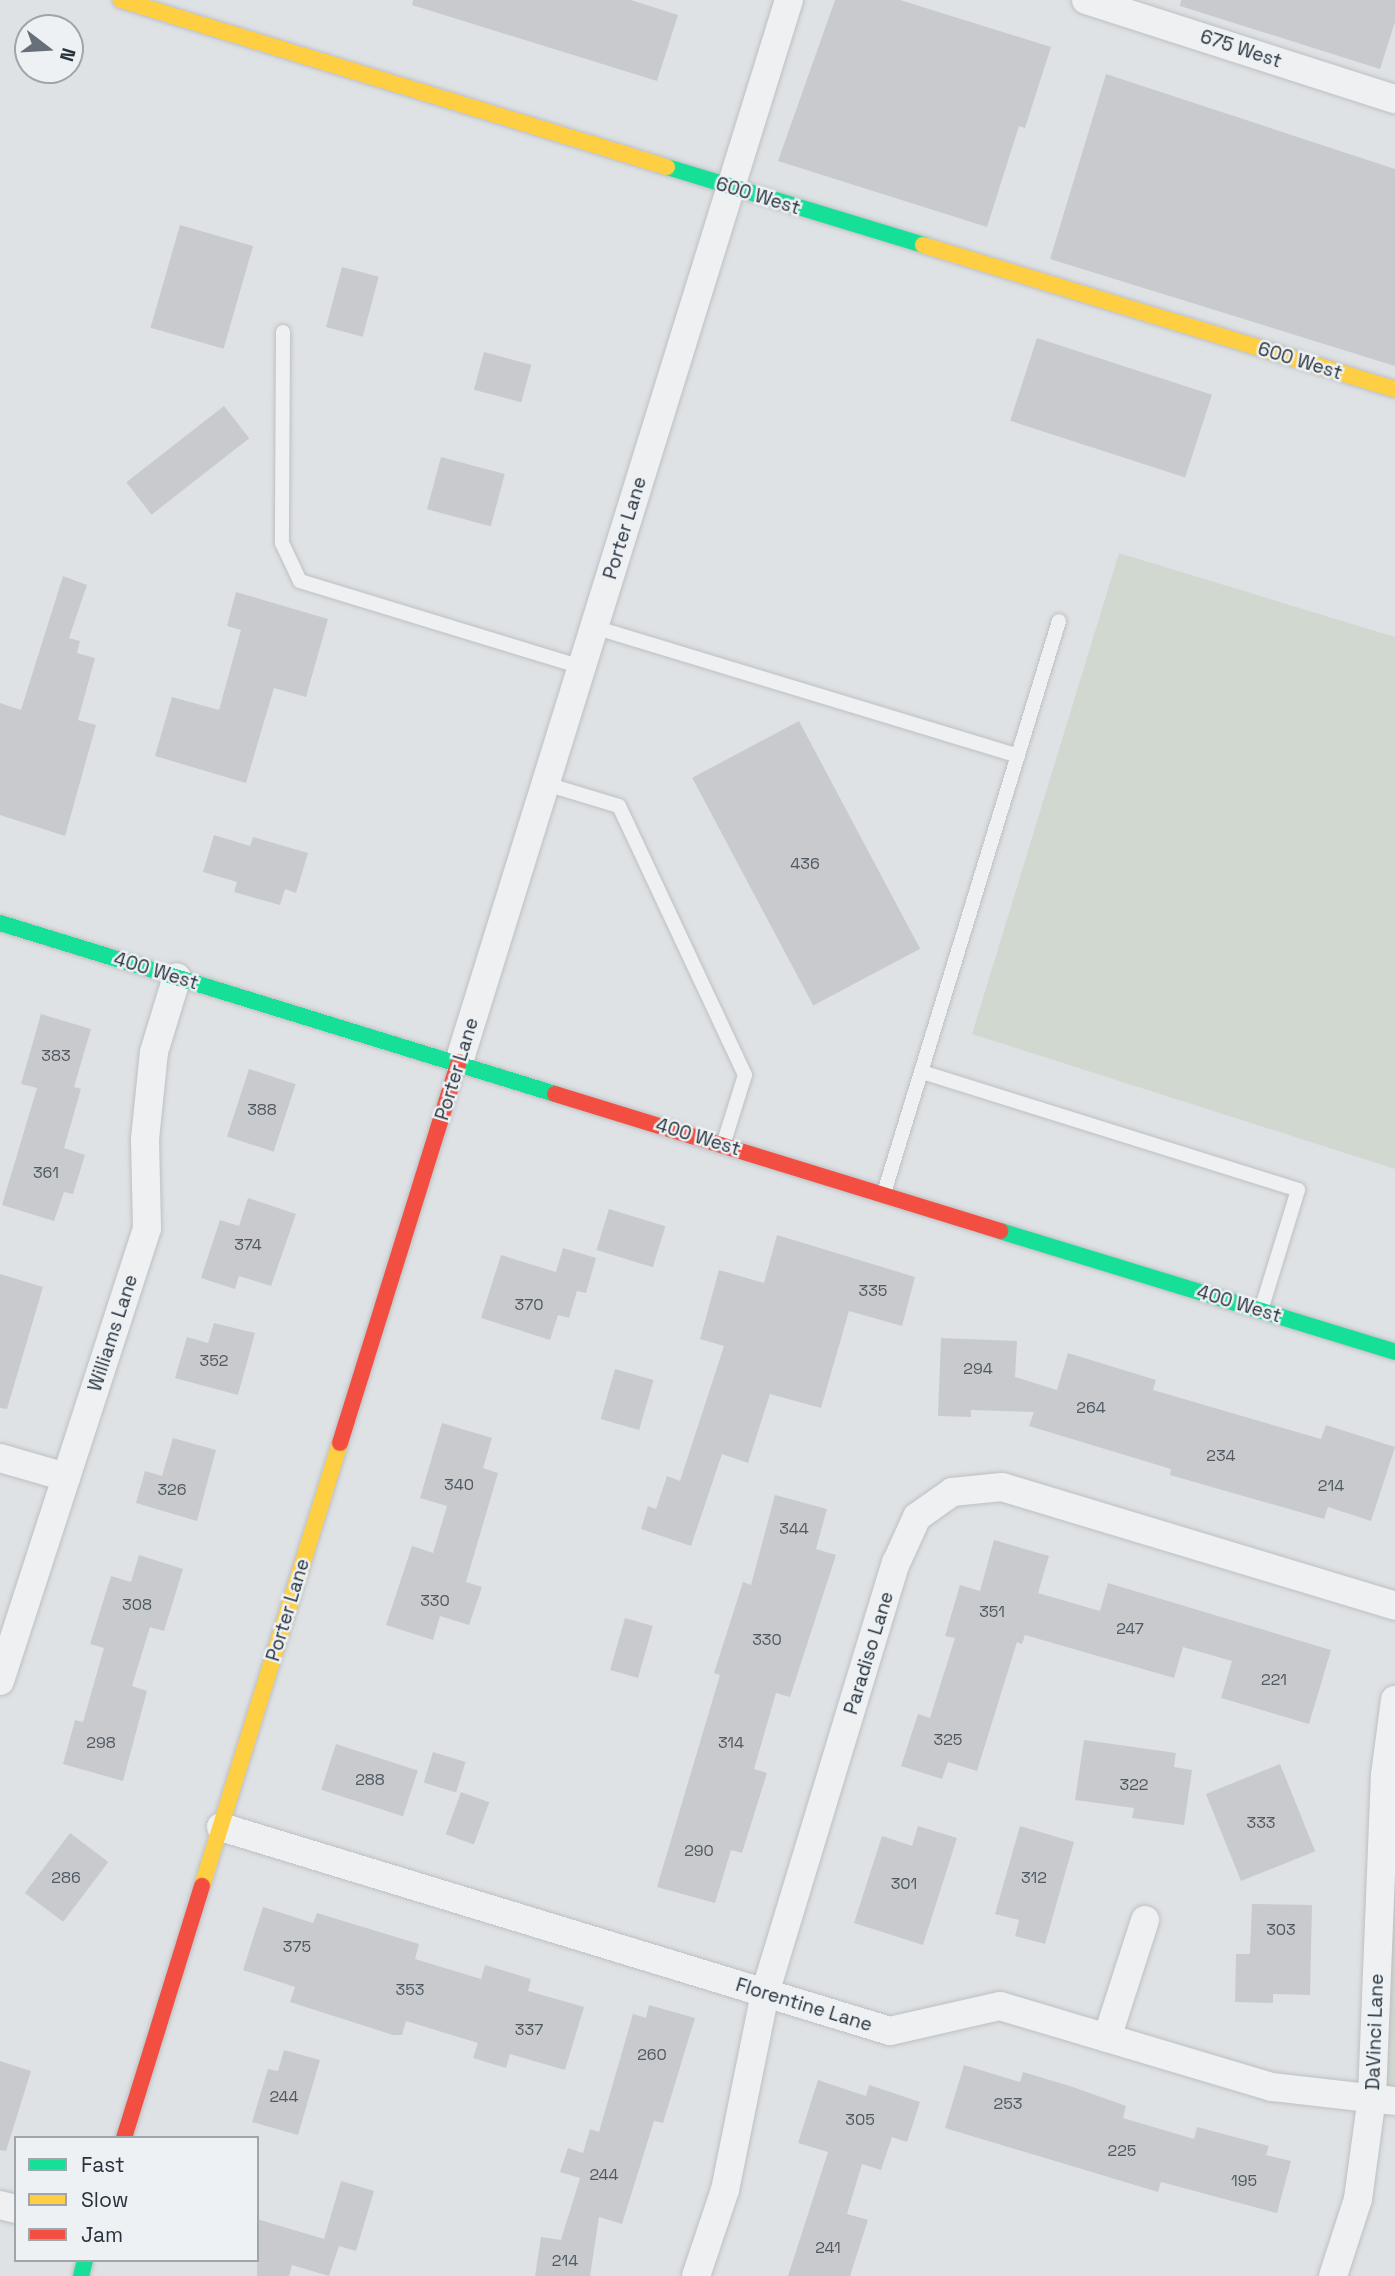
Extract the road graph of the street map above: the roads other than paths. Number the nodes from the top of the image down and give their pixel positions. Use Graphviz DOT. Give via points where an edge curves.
graph roads {
  1 [pos="121,0"];
  2 [pos="789,0"];
  3 [pos="1086,0"];
  4 [pos="1395,99"];
  5 [pos="731,188"];
  6 [pos="284,332"];
  7 [pos="1395,389"];
  8 [pos="1059,621"];
  9 [pos="594,626"];
  10 [pos="582,667"];
  11 [pos="1018,756"];
  12 [pos="545,784"];
  13 [pos="0,923"];
  14 [pos="177,977"];
  15 [pos="459,1062"];
  16 [pos="922,1072"];
  17 [pos="723,1145"];
  18 [pos="884,1194"];
  19 [pos="1261,1311"];
  20 [pos="1395,1352"];
  21 [pos="0,1458"];
  22 [pos="66,1477"];
  23 [pos="1395,1606"];
  24 [pos="0,1681"];
  25 [pos="1395,1700"];
  26 [pos="221,1827"];
  27 [pos="1145,1920"];
  28 [pos="765,1993"];
  29 [pos="1107,2038"];
  30 [pos="1383,2099"];
  31 [pos="125,2136"];
  32 [pos="696,2276"];
  33 [pos="1334,2276"];
  1 -- 5 [label="street, 600 West"];
  2 -- 5 [label="street, Porter Lane"];
  3 -- 4 [label="street, 675 West"];
  5 -- 7 [label="street, 600 West"];
  5 -- 9 [label="street, Porter Lane"];
  6 -- 10 [label="lane" via="282,543 300,580"];
  8 -- 11 [label="lane"];
  9 -- 10 [label="street, Porter Lane"];
  9 -- 11 [label="lane"];
  10 -- 12 [label="street, Porter Lane"];
  11 -- 16 [label="lane"];
  12 -- 15 [label="street, Porter Lane"];
  12 -- 17 [label="lane" via="619,806 745,1076"];
  13 -- 14 [label="street, 400 West"];
  14 -- 15 [label="street, 400 West"];
  14 -- 22 [label="street, Williams Lane" via="154,1052 145,1139 147,1228"];
  15 -- 17 [label="street, 400 West"];
  15 -- 26 [label="street, Porter Lane"];
  16 -- 18 [label="lane"];
  16 -- 19 [label="lane" via="1298,1191"];
  17 -- 18 [label="street, 400 West"];
  18 -- 19 [label="street, 400 West"];
  19 -- 20 [label="street, 400 West"];
  21 -- 22 [label="street"];
  22 -- 24 [label="street, Williams Lane"];
  23 -- 28 [label="street, Paradiso Lane" via="1002,1487 952,1492 917,1517 896,1563"];
  25 -- 30 [label="street, DaVinci Lane" via="1385,1775"];
  26 -- 28 [label="street, Florentine Lane"];
  26 -- 31 [label="street, Porter Lane"];
  27 -- 29 [label="street"];
  28 -- 29 [label="street, Florentine Lane" via="890,2031 1000,2006"];
  28 -- 32 [label="street, Paradiso Lane" via="725,2190"];
  29 -- 30 [label="street, Florentine Lane" via="1272,2087"];
  30 -- 33 [label="street, DaVinci Lane"];
}
